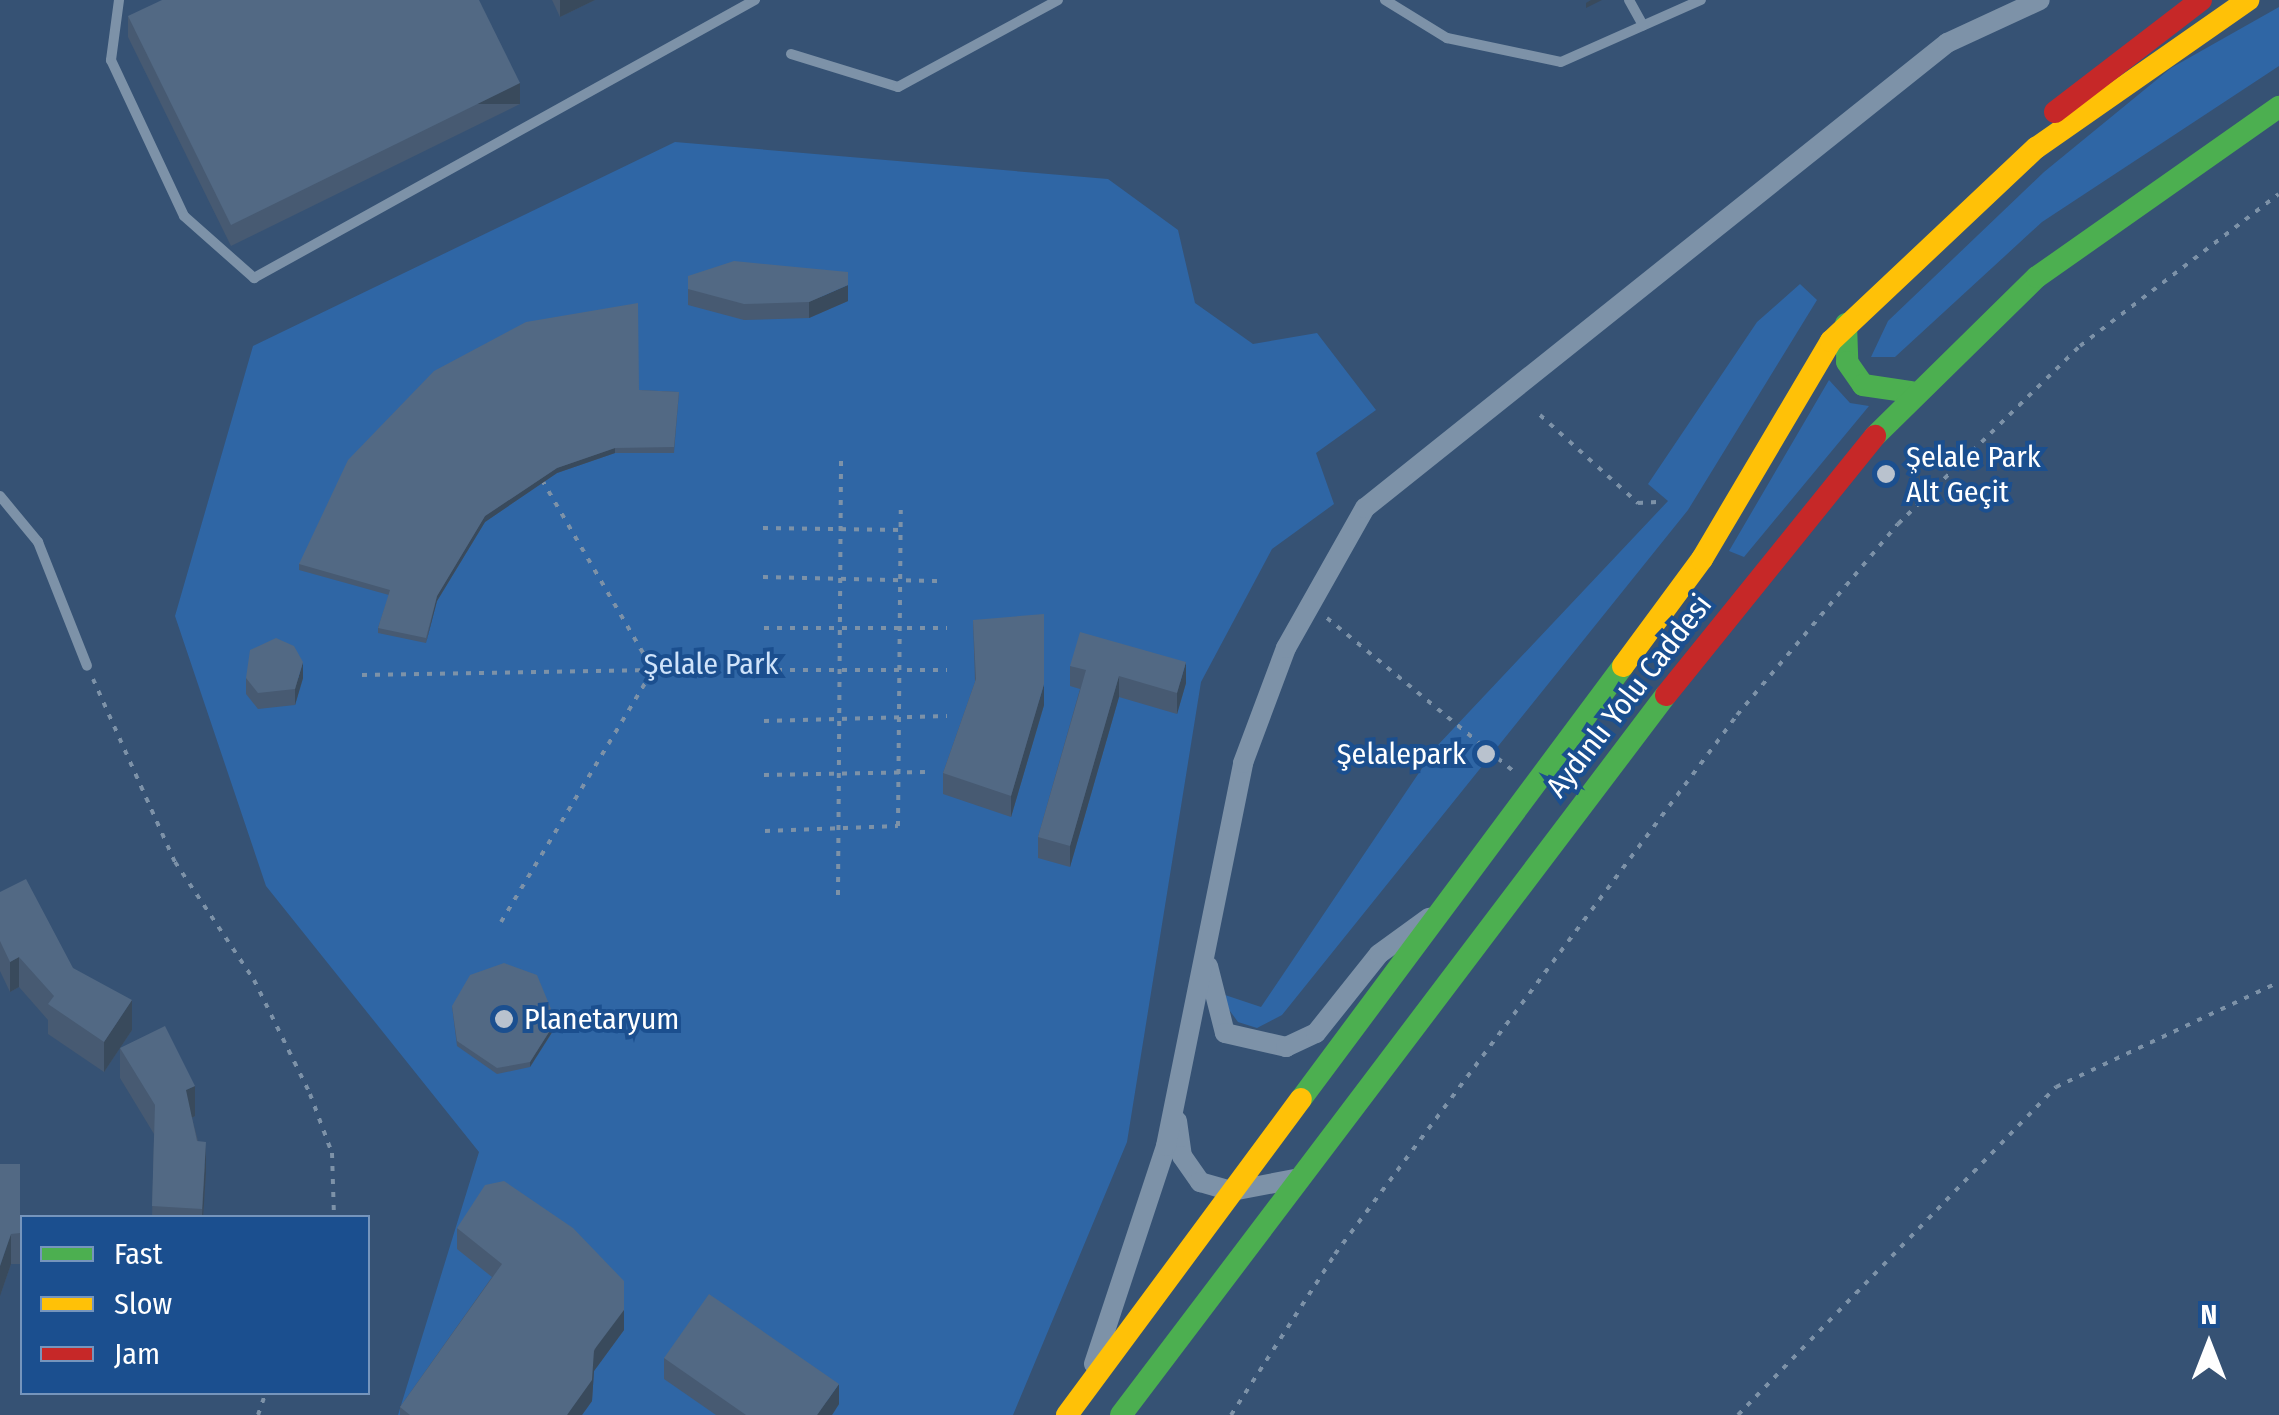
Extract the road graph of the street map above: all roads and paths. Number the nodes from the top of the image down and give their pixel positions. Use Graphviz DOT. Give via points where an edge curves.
graph roads {
  1 [pos="119,0"];
  2 [pos="755,0"];
  3 [pos="1058,0"];
  4 [pos="1386,0"];
  5 [pos="1630,0"];
  6 [pos="1700,0"];
  7 [pos="2040,0"];
  8 [pos="2200,0"];
  9 [pos="2248,0"];
  10 [pos="1643,25"];
  11 [pos="791,54"];
  12 [pos="2279,107"];
  13 [pos="2279,194"];
  14 [pos="1975,199"];
  15 [pos="1846,324"];
  16 [pos="1912,392"];
  17 [pos="1540,415"];
  18 [pos="841,453"];
  19 [pos="531,462"];
  20 [pos="0,496"];
  21 [pos="1657,502"];
  22 [pos="901,510"];
  23 [pos="763,528"];
  24 [pos="840,530"];
  25 [pos="901,530"];
  26 [pos="763,577"];
  27 [pos="840,579"];
  28 [pos="900,580"];
  29 [pos="945,581"];
  30 [pos="1308,602"];
  31 [pos="764,628"];
  32 [pos="840,628"];
  33 [pos="900,628"];
  34 [pos="948,628"];
  35 [pos="87,666"];
  36 [pos="653,670"];
  37 [pos="764,670"];
  38 [pos="840,670"];
  39 [pos="900,670"];
  40 [pos="948,670"];
  41 [pos="362,675"];
  42 [pos="948,716"];
  43 [pos="899,718"];
  44 [pos="839,719"];
  45 [pos="764,721"];
  46 [pos="1493,758"];
  47 [pos="925,772"];
  48 [pos="898,773"];
  49 [pos="839,774"];
  50 [pos="764,775"];
  51 [pos="838,828"];
  52 [pos="764,831"];
  53 [pos="838,895"];
  54 [pos="1439,911"];
  55 [pos="501,922"];
  56 [pos="1206,934"];
  57 [pos="2279,982"];
  58 [pos="1179,1084"];
  59 [pos="1313,1171"];
  60 [pos="1232,1192"];
  61 [pos="334,1215"];
  62 [pos="1075,1406"];
  63 [pos="1121,1415"];
  64 [pos="1230,1415"];
  65 [pos="1738,1415"];
  1 -- 2 [label="lane" via="110,60 184,216 254,278"];
  3 -- 11 [label="lane" via="898,87"];
  4 -- 10 [label="lane" via="1447,38 1561,62"];
  5 -- 10 [label="lane"];
  6 -- 10 [label="lane"];
  7 -- 30 [label="street, Aydınlı Yolu Caddesi" via="1948,43 1391,480"];
  8 -- 14 [label="main road" via="2054,112"];
  9 -- 14 [label="main road, Aydınlı Yolu Caddesi"];
  12 -- 16 [label="main road, Aydınlı Yolu Caddesi" via="2037,276"];
  13 -- 64 [label="path" via="2080,346 1898,524 1737,715 1335,1254"];
  14 -- 15 [label="main road, Aydınlı Yolu Caddesi"];
  15 -- 16 [label="main road" via="1847,362 1863,385"];
  15 -- 54 [label="main road, Aydınlı Yolu Caddesi" via="1702,559"];
  16 -- 59 [label="main road, Aydınlı Yolu Caddesi" via="1667,692"];
  17 -- 21 [label="path" via="1638,503"];
  18 -- 24 [label="path"];
  19 -- 36 [label="path"];
  20 -- 35 [label="lane" via="38,542"];
  22 -- 25 [label="path"];
  23 -- 24 [label="path"];
  24 -- 25 [label="path"];
  24 -- 27 [label="path"];
  25 -- 28 [label="path"];
  26 -- 27 [label="path"];
  27 -- 28 [label="path"];
  27 -- 32 [label="path"];
  28 -- 29 [label="path"];
  28 -- 33 [label="path"];
  30 -- 46 [label="path"];
  30 -- 56 [label="street, Aydınlı Yolu Caddesi" via="1243,762"];
  31 -- 32 [label="path"];
  32 -- 33 [label="path"];
  32 -- 38 [label="path"];
  33 -- 34 [label="path"];
  33 -- 39 [label="path"];
  35 -- 61 [label="path" via="176,862 254,980 310,1094 332,1153"];
  36 -- 41 [label="path"];
  36 -- 55 [label="path"];
  37 -- 38 [label="path"];
  38 -- 39 [label="path"];
  38 -- 44 [label="path"];
  39 -- 40 [label="path"];
  39 -- 43 [label="path"];
  42 -- 43 [label="path"];
  43 -- 44 [label="path"];
  43 -- 48 [label="path"];
  44 -- 45 [label="path"];
  44 -- 49 [label="path"];
  47 -- 48 [label="path"];
  48 -- 49 [label="path"];
  48 -- 51 [label="path" via="898,826"];
  49 -- 50 [label="path"];
  49 -- 51 [label="path"];
  51 -- 52 [label="path"];
  51 -- 53 [label="path"];
  54 -- 56 [label="street, Aydınlı Yolu Caddesi" via="1380,954 1316,1033 1286,1046 1248,1044 1217,1023"];
  54 -- 60 [label="main road, Aydınlı Yolu Caddesi"];
  56 -- 58 [label="street, Aydınlı Yolu Caddesi"];
  57 -- 65 [label="path" via="2056,1087"];
  58 -- 60 [label="street, Aydınlı Yolu Caddesi" via="1186,1165 1200,1182"];
  58 -- 62 [label="street, Aydınlı Yolu Caddesi" via="1146,1220"];
  59 -- 60 [label="street"];
  59 -- 63 [label="main road, Aydınlı Yolu Caddesi"];
  60 -- 62 [label="main road, Aydınlı Yolu Caddesi"];
}
